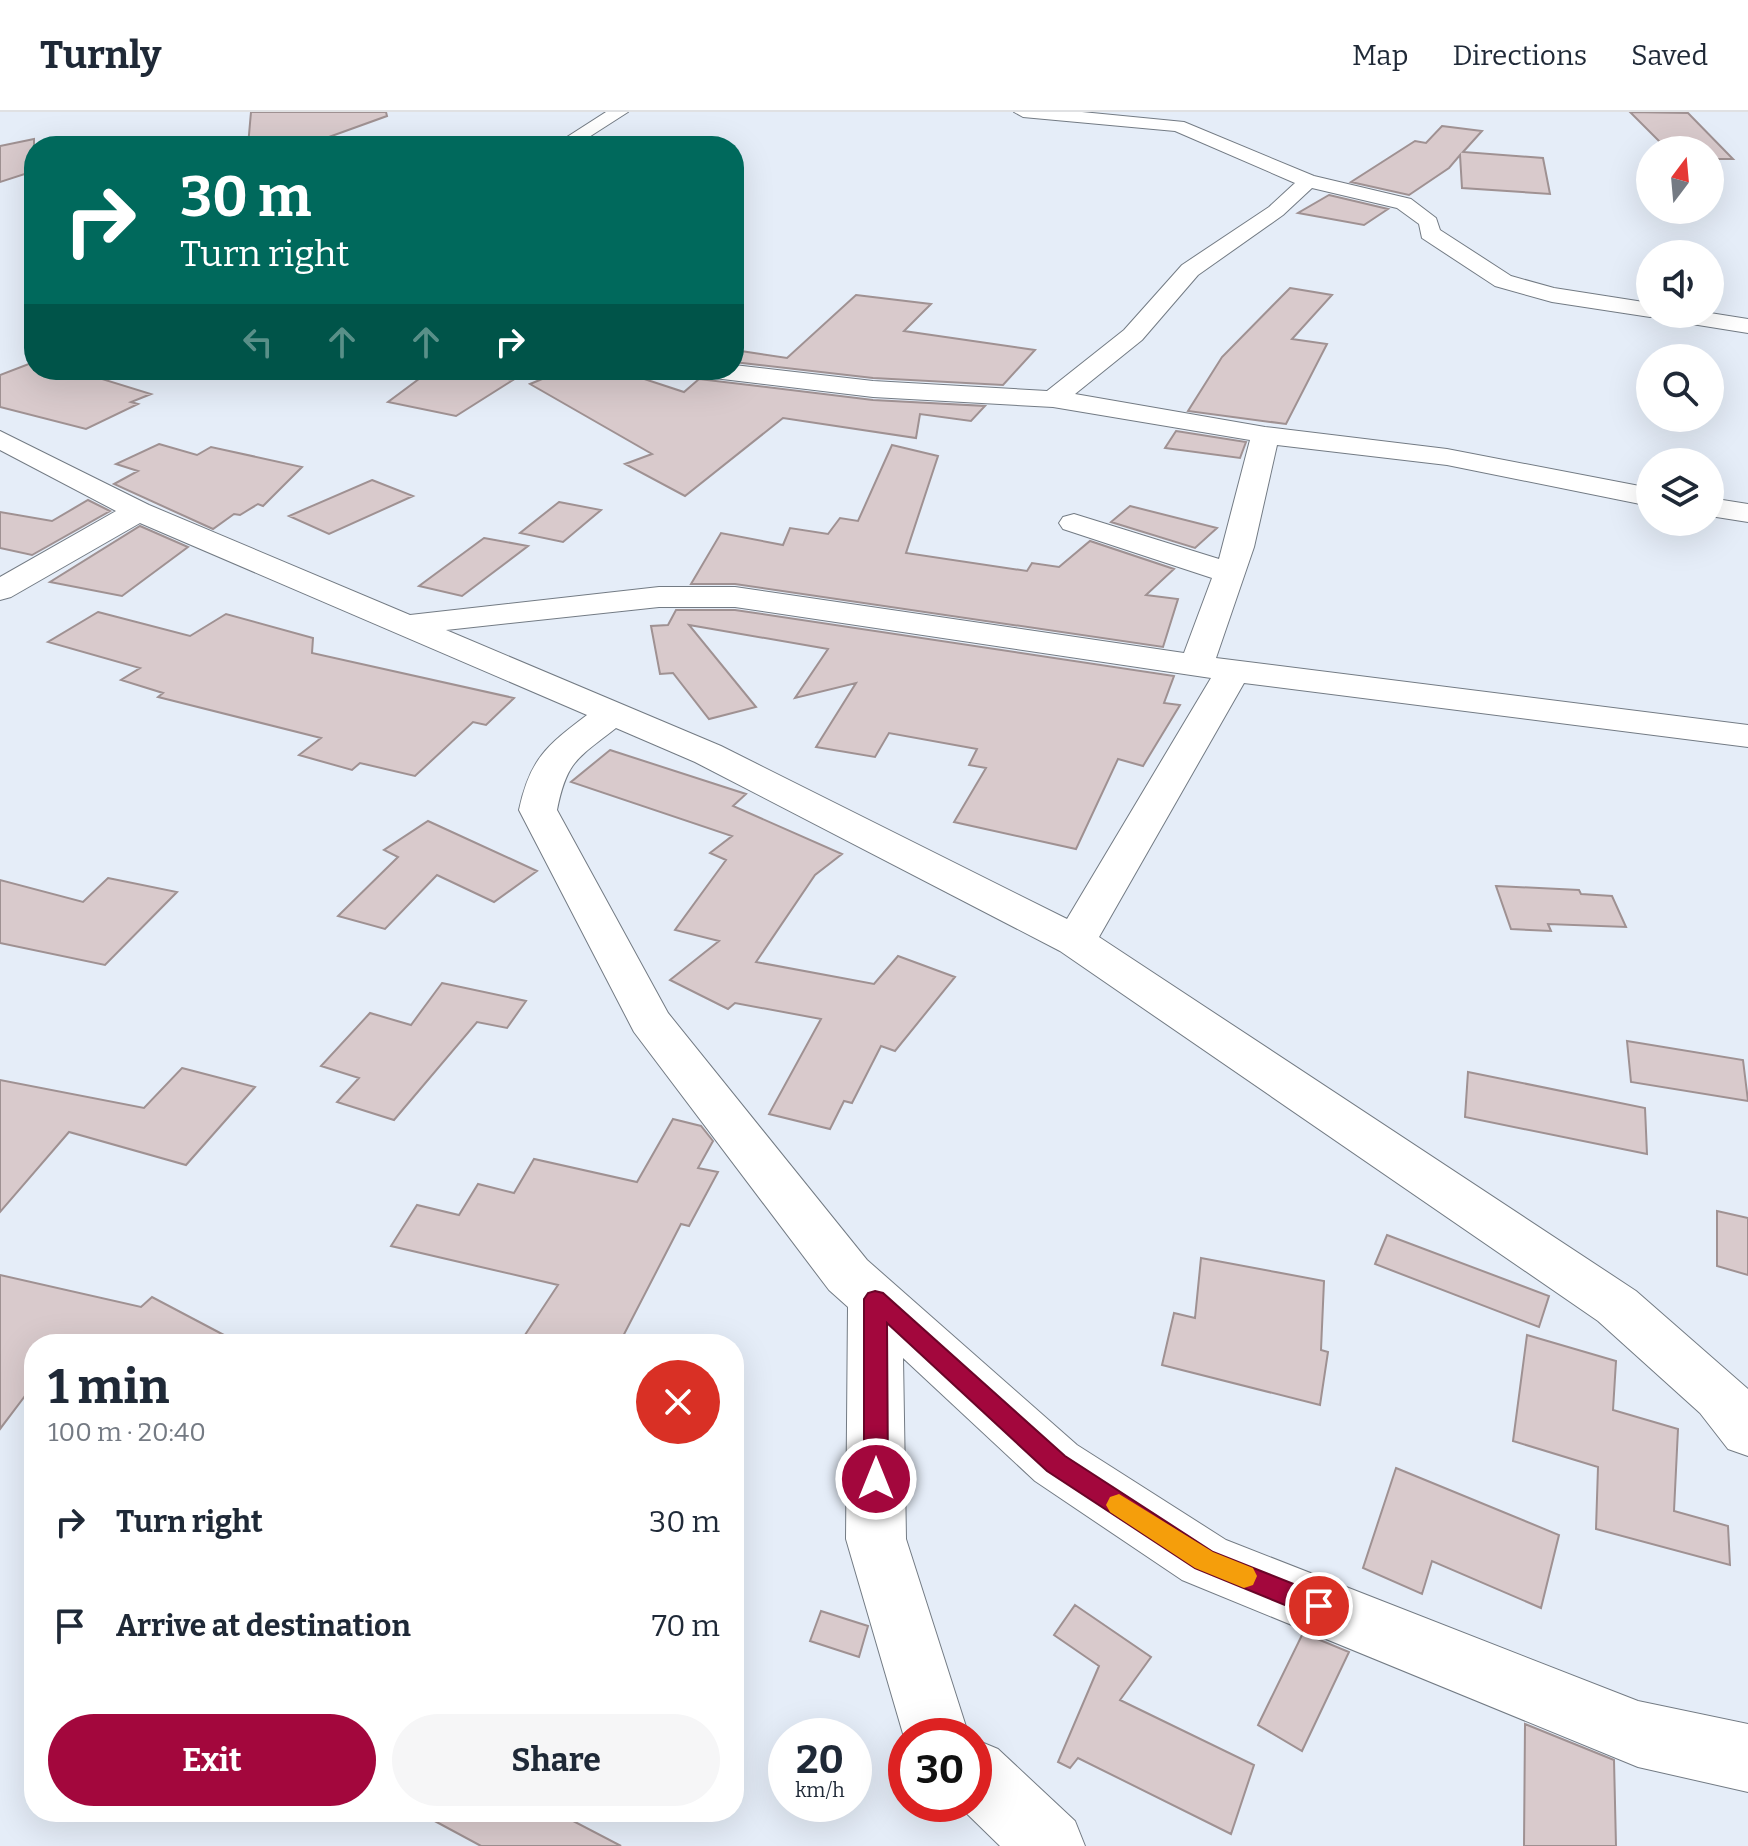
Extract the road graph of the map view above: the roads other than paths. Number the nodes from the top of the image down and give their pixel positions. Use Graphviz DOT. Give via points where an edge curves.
graph roads {
  1 [pos="619,112"];
  2 [pos="1023,112"];
  3 [pos="579,136"];
  4 [pos="1308,181"];
  5 [pos="1636,308"];
  6 [pos="1724,322"];
  7 [pos="1748,326"];
  8 [pos="744,374"];
  9 [pos="1053,399"];
  10 [pos="1265,435"];
  11 [pos="0,439"];
  12 [pos="1636,494"];
  13 [pos="1724,509"];
  14 [pos="138,511"];
  15 [pos="1748,513"];
  16 [pos="1074,523"];
  17 [pos="1230,573"];
  18 [pos="0,590"];
  19 [pos="410,625"];
  20 [pos="1196,666"];
  21 [pos="1233,671"];
  22 [pos="614,712"];
  23 [pos="1748,736"];
  24 [pos="1075,941"];
  25 [pos="875,1299"];
  26 [pos="1748,1431"];
  27 [pos="931,1718"];
  28 [pos="1748,1758"];
  29 [pos="992,1790"];
  30 [pos="1050,1846"];
  1 -- 3 [label="street"];
  2 -- 4 [label="street" via="1178,126"];
  4 -- 5 [label="street" via="1404,203 1429,222 1430,233 1503,281 1552,295"];
  4 -- 9 [label="street" via="1276,211 1190,270 1133,335"];
  6 -- 7 [label="street"];
  8 -- 9 [label="street" via="873,389"];
  9 -- 10 [label="street"];
  10 -- 12 [label="street" via="1414,451"];
  10 -- 17 [label="street"];
  11 -- 14 [label="street"];
  13 -- 15 [label="street"];
  14 -- 18 [label="street"];
  14 -- 19 [label="street"];
  16 -- 17 [label="street"];
  17 -- 20 [label="street"];
  19 -- 20 [label="street" via="659,597 735,597"];
  19 -- 22 [label="street"];
  20 -- 21 [label="street"];
  21 -- 23 [label="street"];
  21 -- 24 [label="street"];
  22 -- 24 [label="street" via="708,754"];
  22 -- 25 [label="street" via="567,748 545,775 538,810 650,1021 848,1275"];
  24 -- 26 [label="street" via="1617,1306 1720,1396"];
  25 -- 27 [label="street" via="876,1539"];
  25 -- 28 [label="street" via="1056,1463 1204,1560 1638,1734"];
  29 -- 30 [label="street"];
}
